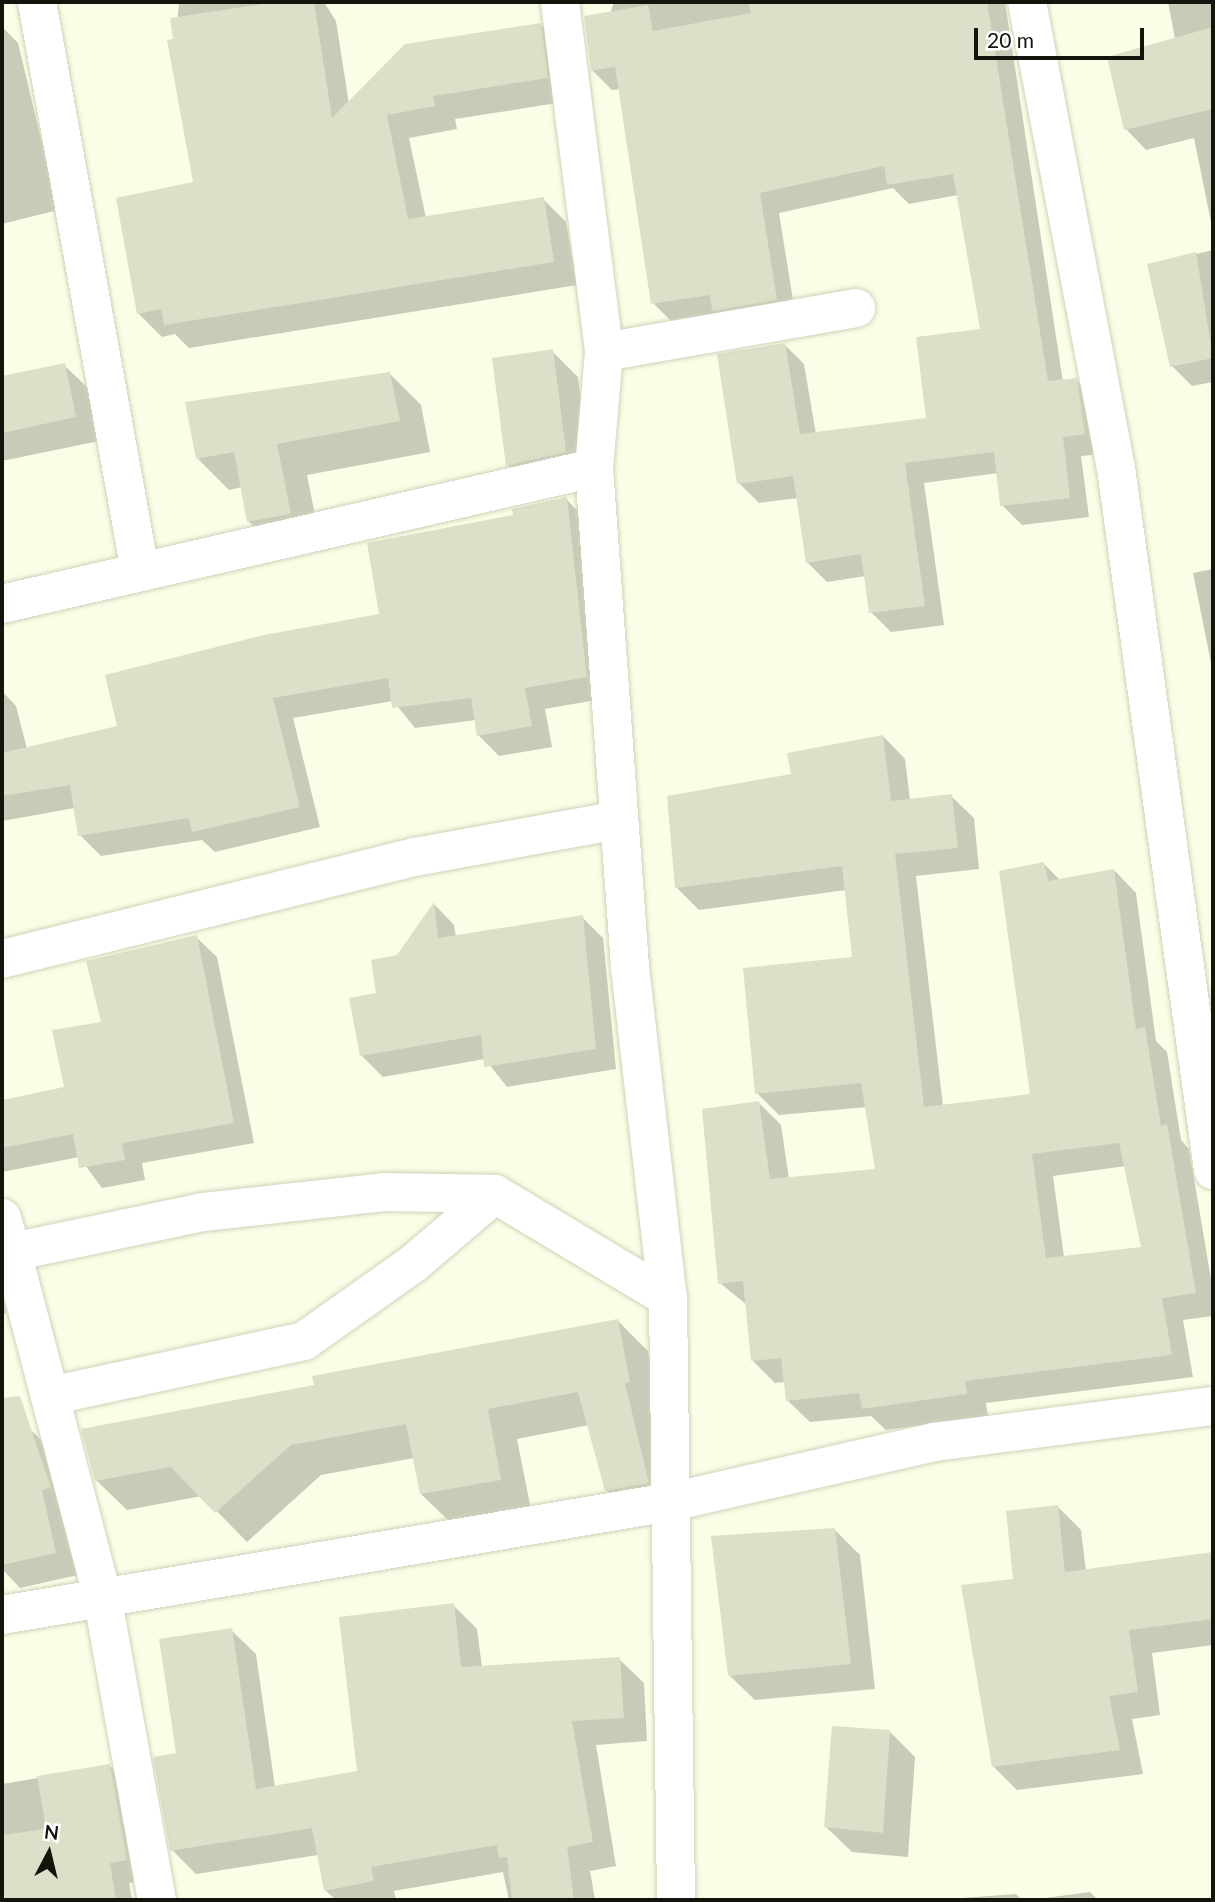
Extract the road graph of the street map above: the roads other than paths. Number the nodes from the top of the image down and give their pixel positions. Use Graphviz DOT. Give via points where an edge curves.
graph roads {
  1 [pos="37,2"];
  2 [pos="560,2"];
  3 [pos="1027,2"];
  4 [pos="856,308"];
  5 [pos="604,352"];
  6 [pos="594,468"];
  7 [pos="139,570"];
  8 [pos="2,604"];
  9 [pos="619,820"];
  10 [pos="2,959"];
  11 [pos="1213,1170"];
  12 [pos="495,1194"];
  13 [pos="7,1235"];
  14 [pos="668,1298"];
  15 [pos="50,1396"];
  16 [pos="1213,1405"];
  17 [pos="675,1501"];
  18 [pos="102,1595"];
  19 [pos="2,1615"];
  20 [pos="157,1900"];
  21 [pos="677,1900"];
  1 -- 7 [label="street"];
  2 -- 5 [label="street"];
  3 -- 11 [label="street" via="1116,468"];
  4 -- 5 [label="street"];
  5 -- 6 [label="street"];
  6 -- 7 [label="street"];
  6 -- 9 [label="street"];
  7 -- 8 [label="street"];
  9 -- 10 [label="street" via="415,857"];
  9 -- 14 [label="street"];
  12 -- 13 [label="street" via="384,1192"];
  12 -- 14 [label="street"];
  12 -- 15 [label="street" via="414,1263 304,1342"];
  13 -- 15 [label="street"];
  14 -- 17 [label="street"];
  15 -- 18 [label="street"];
  16 -- 17 [label="street" via="935,1443"];
  17 -- 18 [label="street"];
  17 -- 21 [label="street" via="670,1622"];
  18 -- 19 [label="street"];
  18 -- 20 [label="street"];
}
